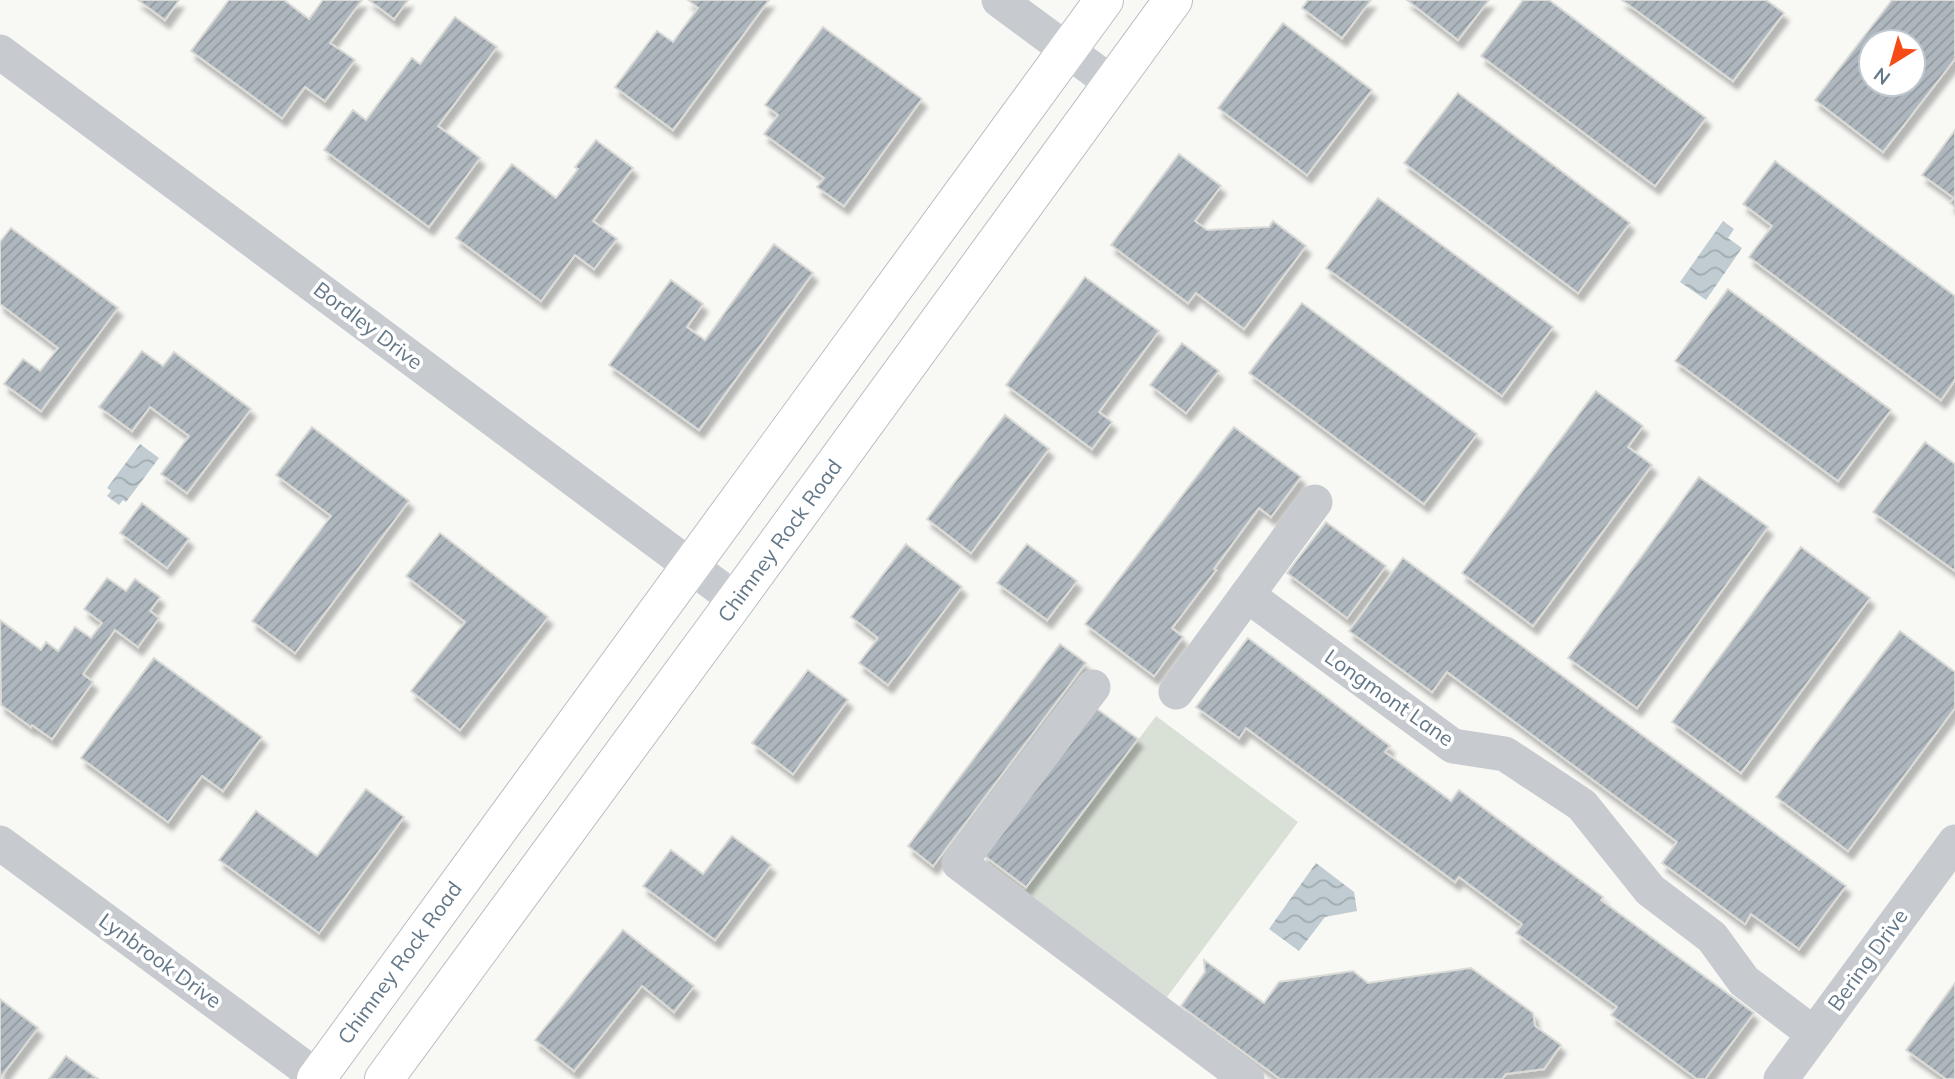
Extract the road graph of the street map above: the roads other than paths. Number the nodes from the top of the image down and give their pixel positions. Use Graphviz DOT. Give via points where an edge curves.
graph roads {
  1 [pos="999,0"];
  2 [pos="1104,0"];
  3 [pos="1173,0"];
  4 [pos="1067,51"];
  5 [pos="0,52"];
  6 [pos="1113,85"];
  7 [pos="1315,502"];
  8 [pos="689,566"];
  9 [pos="1247,595"];
  10 [pos="737,600"];
  11 [pos="1093,687"];
  12 [pos="1176,692"];
  13 [pos="1955,842"];
  14 [pos="0,843"];
  15 [pos="1814,1034"];
  16 [pos="318,1078"];
  17 [pos="384,1079"];
  18 [pos="1247,1079"];
  19 [pos="1781,1079"];
  1 -- 4 [label="street"];
  2 -- 4 [label="main road, Chimney Rock Road"];
  3 -- 6 [label="main road, Chimney Rock Road"];
  4 -- 6 [label="street"];
  4 -- 8 [label="main road, Chimney Rock Road"];
  5 -- 8 [label="street, Bordley Drive"];
  6 -- 10 [label="main road, Chimney Rock Road"];
  7 -- 9 [label="street"];
  8 -- 10 [label="street, Bordley Drive"];
  8 -- 16 [label="main road, Chimney Rock Road"];
  9 -- 12 [label="street"];
  9 -- 15 [label="street, Longmont Lane" via="1453,746 1505,754 1582,805 1650,890 1712,937 1744,981"];
  10 -- 17 [label="main road, Chimney Rock Road"];
  11 -- 18 [label="street" via="958,863"];
  13 -- 15 [label="street, Bering Drive"];
  14 -- 16 [label="street, Lynbrook Drive"];
  15 -- 19 [label="street, Bering Drive"];
}
